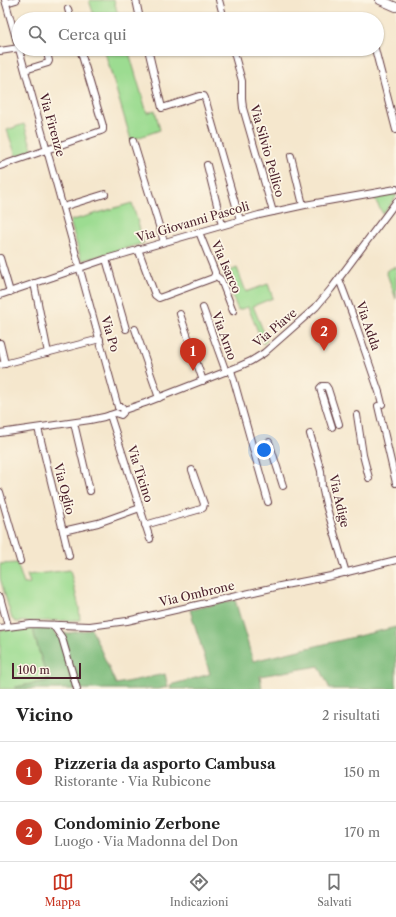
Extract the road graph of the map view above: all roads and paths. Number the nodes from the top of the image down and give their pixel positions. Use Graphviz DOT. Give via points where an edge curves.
graph roads {
  1 [pos="16,0"];
  2 [pos="136,0"];
  3 [pos="219,0"];
  4 [pos="380,0"];
  5 [pos="6,1"];
  6 [pos="396,7"];
  7 [pos="68,9"];
  8 [pos="69,12"];
  9 [pos="139,12"];
  10 [pos="222,12"];
  11 [pos="12,23"];
  12 [pos="12,49"];
  13 [pos="0,51"];
  14 [pos="21,56"];
  15 [pos="48,56"];
  16 [pos="82,56"];
  17 [pos="150,56"];
  18 [pos="235,56"];
  19 [pos="377,56"];
  20 [pos="25,70"];
  21 [pos="396,130"];
  22 [pos="133,141"];
  23 [pos="47,150"];
  24 [pos="291,156"];
  25 [pos="207,165"];
  26 [pos="0,166"];
  27 [pos="396,189"];
  28 [pos="105,194"];
  29 [pos="396,202"];
  30 [pos="303,205"];
  31 [pos="63,206"];
  32 [pos="273,212"];
  33 [pos="240,220"];
  34 [pos="222,225"];
  35 [pos="199,232"];
  36 [pos="164,242"];
  37 [pos="138,249"];
  38 [pos="0,258"];
  39 [pos="106,258"];
  40 [pos="79,267"];
  41 [pos="215,276"];
  42 [pos="339,279"];
  43 [pos="34,283"];
  44 [pos="10,292"];
  45 [pos="1,293"];
  46 [pos="202,308"];
  47 [pos="233,311"];
  48 [pos="180,314"];
  49 [pos="126,329"];
  50 [pos="136,329"];
  51 [pos="100,340"];
  52 [pos="0,343"];
  53 [pos="48,352"];
  54 [pos="2,365"];
  55 [pos="228,371"];
  56 [pos="203,381"];
  57 [pos="159,398"];
  58 [pos="119,410"];
  59 [pos="110,416"];
  60 [pos="357,416"];
  61 [pos="74,423"];
  62 [pos="339,424"];
  63 [pos="332,427"];
  64 [pos="38,428"];
  65 [pos="0,433"];
  66 [pos="310,434"];
  67 [pos="269,442"];
  68 [pos="192,470"];
  69 [pos="369,478"];
  70 [pos="396,483"];
  71 [pos="282,486"];
  72 [pos="90,491"];
  73 [pos="0,492"];
  74 [pos="268,502"];
  75 [pos="140,508"];
  76 [pos="146,525"];
  77 [pos="63,531"];
  78 [pos="150,539"];
  79 [pos="69,556"];
  80 [pos="396,560"];
  81 [pos="20,561"];
  82 [pos="346,573"];
  83 [pos="0,598"];
  84 [pos="53,625"];
  85 [pos="8,626"];
  86 [pos="0,628"];
  87 [pos="77,689"];
  1 -- 5 [label="street, Via Firenze"];
  2 -- 9 [label="street"];
  3 -- 10 [label="street"];
  4 -- 6 [label="main road"];
  5 -- 11 [label="street, Via Firenze"];
  7 -- 8 [label="street"];
  12 -- 13 [label="street"];
  14 -- 20 [label="street, Via Firenze"];
  15 -- 20 [label="street" via="49,63"];
  16 -- 23 [label="street" via="103,130"];
  17 -- 33 [label="street" via="162,108 204,96"];
  18 -- 32 [label="street, Via Silvio Pellico" via="242,81 243,108"];
  19 -- 21 [label="street"];
  20 -- 23 [label="street, Via Firenze"];
  22 -- 36 [label="street"];
  23 -- 26 [label="street"];
  23 -- 31 [label="street, Via Firenze"];
  24 -- 30 [label="street"];
  25 -- 34 [label="street"];
  27 -- 30 [label="street, Via Giovanni Pascoli"];
  28 -- 31 [label="street"];
  29 -- 42 [label="street, Via Piave"];
  30 -- 32 [label="street, Via Giovanni Pascoli"];
  31 -- 40 [label="street, Via Firenze"];
  32 -- 33 [label="street, Via Giovanni Pascoli"];
  33 -- 34 [label="street, Via Giovanni Pascoli"];
  34 -- 35 [label="street, Via Giovanni Pascoli"];
  35 -- 36 [label="street, Via Giovanni Pascoli"];
  35 -- 41 [label="street, Via Isarco"];
  36 -- 37 [label="street, Via Giovanni Pascoli"];
  37 -- 39 [label="street, Via Giovanni Pascoli"];
  37 -- 41 [label="street" via="155,295 159,298"];
  38 -- 44 [label="street"];
  39 -- 40 [label="street, Via Giovanni Pascoli"];
  39 -- 49 [label="street"];
  40 -- 43 [label="street, Via Giovanni Pascoli"];
  40 -- 51 [label="street, Via Po"];
  41 -- 47 [label="street, Via Isarco" via="221,280"];
  42 -- 55 [label="street, Via Piave" via="316,306 274,345 255,359"];
  42 -- 70 [label="street, Via Adda" via="379,392"];
  43 -- 44 [label="street, Via Giovanni Pascoli"];
  43 -- 53 [label="street"];
  44 -- 45 [label="street, Via Giovanni Pascoli"];
  46 -- 55 [label="street, Via Arno"];
  48 -- 56 [label="street"];
  50 -- 57 [label="street"];
  51 -- 53 [label="street"];
  51 -- 58 [label="street, Via Po"];
  52 -- 54 [label="street"];
  53 -- 54 [label="street"];
  55 -- 56 [label="street, Via Piave"];
  55 -- 74 [label="street, Via Arno"];
  56 -- 57 [label="street, Via Piave"];
  57 -- 58 [label="street, Via Piave"];
  58 -- 59 [label="street, Via Piave"];
  59 -- 61 [label="street, Via Piave"];
  59 -- 75 [label="street, Via Ticino"];
  60 -- 69 [label="street"];
  61 -- 64 [label="street, Via Piave"];
  61 -- 72 [label="street"];
  62 -- 63 [label="street" via="328,389 322,386 320,388"];
  64 -- 65 [label="street, Via Piave"];
  64 -- 77 [label="street, Via Oglio"];
  66 -- 82 [label="street, Via Adige"];
  67 -- 71 [label="street"];
  68 -- 76 [label="street" via="204,504 203,508"];
  73 -- 81 [label="street"];
  75 -- 76 [label="street, Via Ticino"];
  75 -- 77 [label="street" via="98,523"];
  76 -- 78 [label="street, Via Ticino"];
  77 -- 79 [label="street, Via Oglio"];
  80 -- 82 [label="street, Via Ombrone"];
  82 -- 84 [label="street, Via Ombrone" via="127,621 90,626"];
  83 -- 85 [label="street"];
  84 -- 85 [label="street, Via Ombrone"];
  84 -- 87 [label="street" via="62,638"];
  85 -- 86 [label="street, Via Ombrone"];
}
